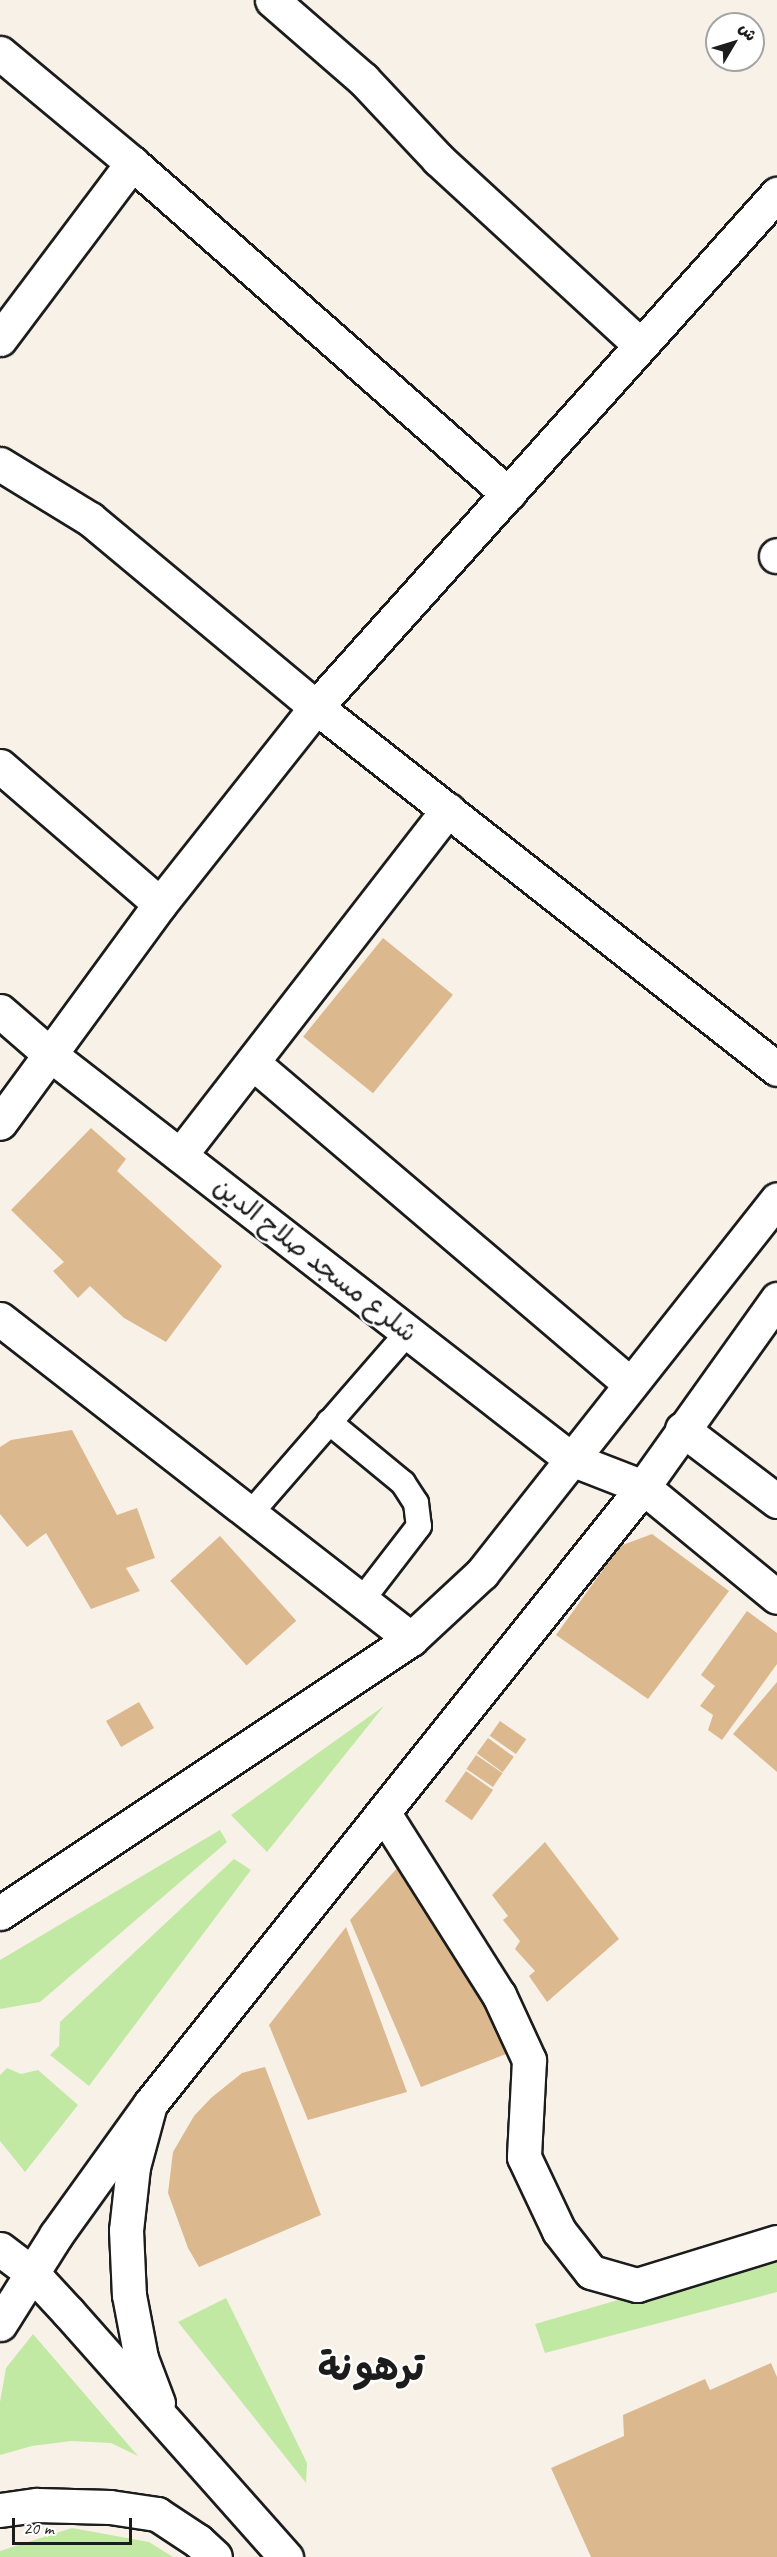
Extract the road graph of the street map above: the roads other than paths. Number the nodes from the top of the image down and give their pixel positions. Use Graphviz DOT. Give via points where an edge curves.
graph roads {
  1 [pos="272,0"];
  2 [pos="0,53"];
  3 [pos="132,163"];
  4 [pos="777,194"];
  5 [pos="0,339"];
  6 [pos="640,345"];
  7 [pos="0,464"];
  8 [pos="508,494"];
  9 [pos="316,706"];
  10 [pos="0,766"];
  11 [pos="448,810"];
  12 [pos="160,904"];
  13 [pos="0,1011"];
  14 [pos="52,1056"];
  15 [pos="253,1063"];
  16 [pos="777,1068"];
  17 [pos="0,1123"];
  18 [pos="180,1155"];
  19 [pos="777,1200"];
  20 [pos="777,1299"];
  21 [pos="0,1319"];
  22 [pos="408,1332"];
  23 [pos="630,1384"];
  24 [pos="330,1422"];
  25 [pos="682,1429"];
  26 [pos="571,1459"];
  27 [pos="643,1487"];
  28 [pos="777,1501"];
  29 [pos="250,1514"];
  30 [pos="777,1597"];
  31 [pos="362,1600"];
  32 [pos="411,1639"];
  33 [pos="385,1815"];
  34 [pos="0,1913"];
  35 [pos="150,2104"];
  36 [pos="777,2242"];
  37 [pos="0,2249"];
  38 [pos="32,2273"];
  39 [pos="0,2324"];
  40 [pos="164,2418"];
  41 [pos="0,2510"];
  42 [pos="215,2557"];
  43 [pos="286,2557"];
  1 -- 6 [label="main road" via="363,79 438,159"];
  2 -- 3 [label="main road"];
  3 -- 5 [label="main road"];
  3 -- 8 [label="main road"];
  4 -- 6 [label="main road"];
  6 -- 8 [label="main road"];
  7 -- 9 [label="main road" via="90,519"];
  8 -- 9 [label="main road"];
  9 -- 11 [label="main road"];
  9 -- 12 [label="main road"];
  10 -- 12 [label="main road"];
  11 -- 15 [label="main road"];
  11 -- 16 [label="main road"];
  12 -- 14 [label="main road"];
  13 -- 14 [label="main road, شلرع مسجد صلاح الدين"];
  14 -- 17 [label="main road"];
  14 -- 18 [label="main road, شلرع مسجد صلاح الدين"];
  15 -- 18 [label="main road"];
  15 -- 23 [label="main road"];
  18 -- 22 [label="main road, شلرع مسجد صلاح الدين"];
  19 -- 23 [label="main road"];
  20 -- 25 [label="main road"];
  21 -- 29 [label="main road"];
  22 -- 24 [label="lane"];
  22 -- 26 [label="main road, شلرع مسجد صلاح الدين"];
  23 -- 26 [label="main road"];
  24 -- 29 [label="lane"];
  24 -- 31 [label="lane" via="403,1483 416,1503 419,1526"];
  25 -- 27 [label="main road"];
  25 -- 28 [label="main road"];
  26 -- 27 [label="main road, شلرع مسجد صلاح الدين"];
  26 -- 32 [label="main road" via="482,1573"];
  27 -- 30 [label="main road, شلرع مسجد صلاح الدين"];
  27 -- 33 [label="main road"];
  29 -- 31 [label="main road"];
  31 -- 32 [label="main road"];
  32 -- 34 [label="main road"];
  33 -- 35 [label="main road"];
  33 -- 36 [label="main road" via="499,1995 528,2060 524,2157 559,2231 591,2272 637,2284"];
  35 -- 38 [label="main road"];
  35 -- 40 [label="main road" via="133,2167 126,2230 129,2295 141,2358"];
  37 -- 38 [label="main road"];
  38 -- 39 [label="main road"];
  38 -- 40 [label="main road"];
  40 -- 43 [label="main road"];
  41 -- 42 [label="main road" via="37,2505 89,2506 157,2514"];
}
